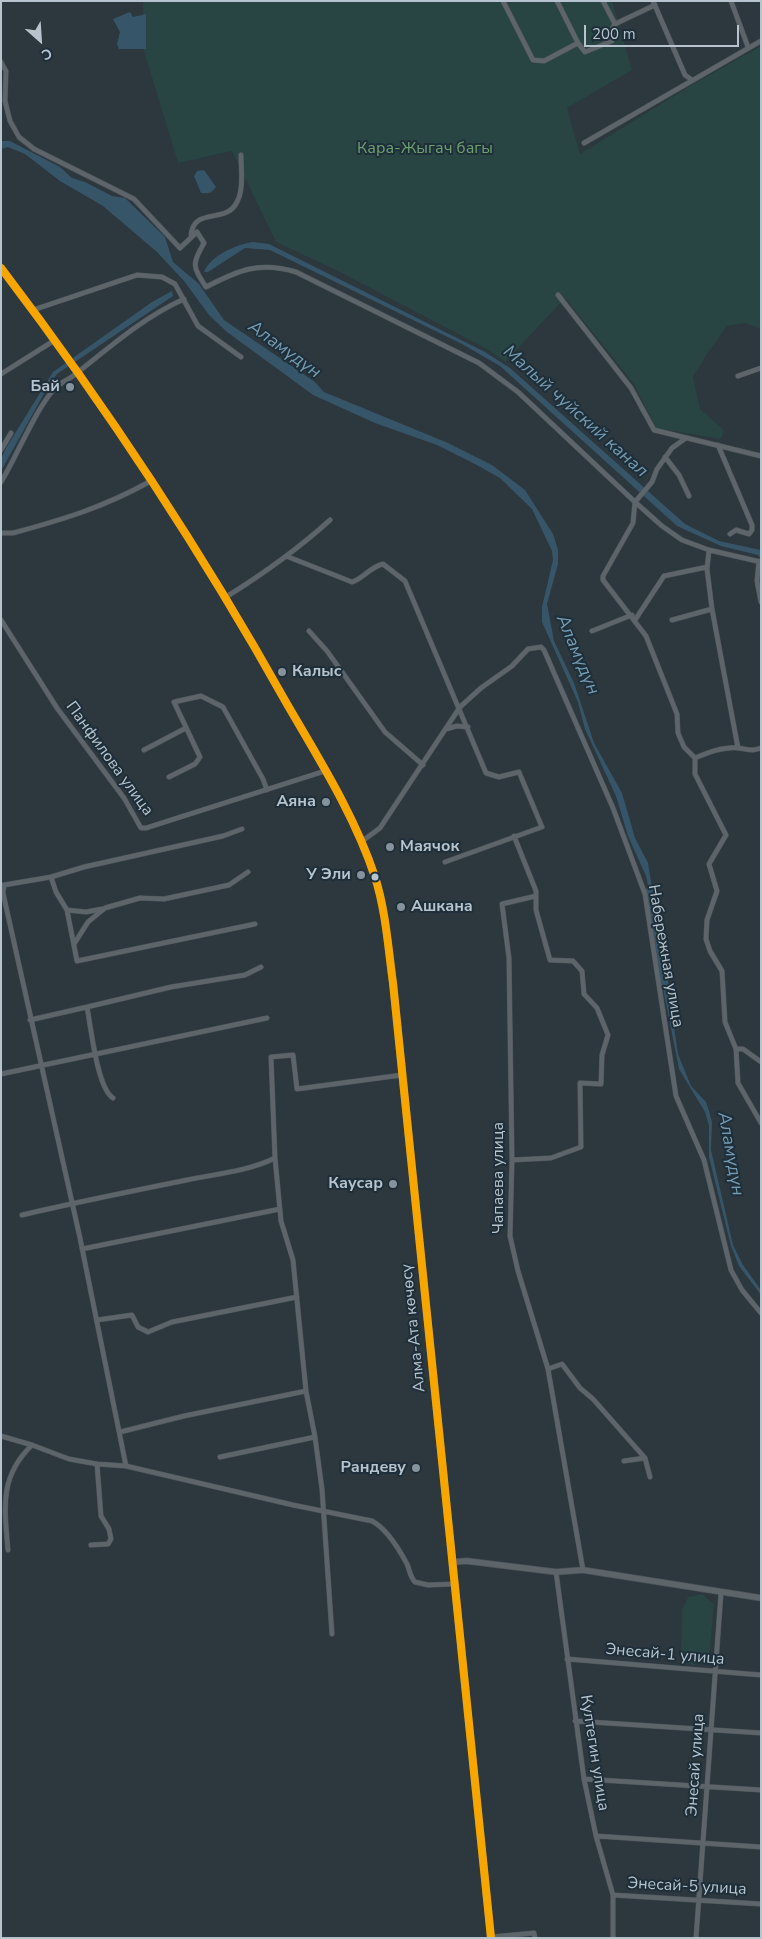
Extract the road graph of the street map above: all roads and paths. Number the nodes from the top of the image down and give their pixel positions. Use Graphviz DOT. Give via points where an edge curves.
graph roads {
  1 [pos="503,1"];
  2 [pos="557,1"];
  3 [pos="603,1"];
  4 [pos="731,1"];
  5 [pos="654,3"];
  6 [pos="615,24"];
  7 [pos="761,41"];
  8 [pos="578,43"];
  9 [pos="748,47"];
  10 [pos="1,62"];
  11 [pos="692,80"];
  12 [pos="584,143"];
  13 [pos="242,155"];
  14 [pos="191,236"];
  15 [pos="1,268"];
  16 [pos="558,295"];
  17 [pos="184,299"];
  18 [pos="33,310"];
  19 [pos="55,340"];
  20 [pos="241,357"];
  21 [pos="761,368"];
  22 [pos="78,373"];
  23 [pos="1,374"];
  24 [pos="738,376"];
  25 [pos="11,433"];
  26 [pos="686,438"];
  27 [pos="718,445"];
  28 [pos="1,450"];
  29 [pos="761,456"];
  30 [pos="665,457"];
  31 [pos="151,481"];
  32 [pos="1,482"];
  33 [pos="689,496"];
  34 [pos="637,500"];
  35 [pos="330,520"];
  36 [pos="1,533"];
  37 [pos="730,534"];
  38 [pos="709,550"];
  39 [pos="286,556"];
  40 [pos="760,562"];
  41 [pos="707,567"];
  42 [pos="226,597"];
  43 [pos="761,602"];
  44 [pos="712,610"];
  45 [pos="634,618"];
  46 [pos="1,620"];
  47 [pos="672,620"];
  48 [pos="310,631"];
  49 [pos="592,631"];
  50 [pos="460,707"];
  51 [pos="468,727"];
  52 [pos="186,728"];
  53 [pos="446,729"];
  54 [pos="738,748"];
  55 [pos="761,748"];
  56 [pos="144,750"];
  57 [pos="695,758"];
  58 [pos="423,765"];
  59 [pos="325,770"];
  60 [pos="169,777"];
  61 [pos="267,790"];
  62 [pos="242,828"];
  63 [pos="514,836"];
  64 [pos="361,842"];
  65 [pos="445,862"];
  66 [pos="248,872"];
  67 [pos="51,877"];
  68 [pos="2,885"];
  69 [pos="536,896"];
  70 [pos="105,908"];
  71 [pos="67,910"];
  72 [pos="255,924"];
  73 [pos="74,944"];
  74 [pos="261,967"];
  75 [pos="87,1008"];
  76 [pos="267,1018"];
  77 [pos="30,1020"];
  78 [pos="736,1049"];
  79 [pos="96,1053"];
  80 [pos="761,1062"];
  81 [pos="40,1065"];
  82 [pos="1,1074"];
  83 [pos="402,1075"];
  84 [pos="113,1098"];
  85 [pos="761,1123"];
  86 [pos="275,1158"];
  87 [pos="512,1160"];
  88 [pos="72,1202"];
  89 [pos="280,1209"];
  90 [pos="22,1215"];
  91 [pos="82,1249"];
  92 [pos="297,1297"];
  93 [pos="761,1312"];
  94 [pos="97,1320"];
  95 [pos="548,1369"];
  96 [pos="306,1391"];
  97 [pos="120,1432"];
  98 [pos="1,1436"];
  99 [pos="315,1437"];
  100 [pos="32,1445"];
  101 [pos="220,1457"];
  102 [pos="645,1458"];
  103 [pos="624,1461"];
  104 [pos="97,1464"];
  105 [pos="126,1466"];
  106 [pos="650,1477"];
  107 [pos="323,1511"];
  108 [pos="91,1545"];
  109 [pos="8,1550"];
  110 [pos="452,1562"];
  111 [pos="583,1570"];
  112 [pos="556,1572"];
  113 [pos="455,1584"];
  114 [pos="721,1593"];
  115 [pos="761,1598"];
  116 [pos="332,1634"];
  117 [pos="567,1659"];
  118 [pos="716,1671"];
  119 [pos="761,1675"];
  120 [pos="575,1721"];
  121 [pos="712,1729"];
  122 [pos="761,1733"];
  123 [pos="584,1779"];
  124 [pos="708,1786"];
  125 [pos="761,1790"];
  126 [pos="596,1836"];
  127 [pos="704,1843"];
  128 [pos="761,1847"];
  129 [pos="612,1895"];
  130 [pos="699,1900"];
  131 [pos="761,1904"];
  132 [pos="491,1937"];
  133 [pos="535,1938"];
  134 [pos="613,1938"];
  135 [pos="696,1938"];
  1 -- 8 [label="street" via="533,60 544,61"];
  2 -- 8 [label="street"];
  3 -- 6 [label="street"];
  4 -- 9 [label="street"];
  5 -- 6 [label="street"];
  5 -- 11 [label="street" via="685,75"];
  6 -- 8 [label="street" via="613,40 603,47 585,52"];
  7 -- 9 [label="street"];
  9 -- 11 [label="street"];
  10 -- 14 [label="street" via="6,71 5,101 19,137 34,149 134,199 180,248"];
  11 -- 12 [label="street"];
  13 -- 14 [label="street" via="237,203 232,210 199,219 192,227"];
  14 -- 34 [label="street" via="197,232 204,243 194,261 194,268 206,287 238,271 278,266 480,363 518,392"];
  15 -- 18 [label="main road, Алма-Ата көчөсү"];
  16 -- 26 [label="street" via="631,388 654,430"];
  17 -- 18 [label="street" via="175,284 162,277 137,275"];
  17 -- 20 [label="street" via="198,326"];
  17 -- 22 [label="street" via="168,306 104,349"];
  18 -- 19 [label="main road, Алма-Ата көчөсү"];
  19 -- 22 [label="main road, Алма-Ата көчөсү"];
  19 -- 23 [label="street"];
  21 -- 24 [label="street"];
  22 -- 31 [label="main road, Алма-Ата көчөсү"];
  22 -- 32 [label="street" via="55,388"];
  25 -- 28 [label="street"];
  26 -- 27 [label="street"];
  26 -- 30 [label="street"];
  27 -- 29 [label="street"];
  27 -- 37 [label="street" via="752,525 749,534 736,530"];
  30 -- 33 [label="street"];
  30 -- 34 [label="street"];
  31 -- 36 [label="street" via="85,513 13,533"];
  31 -- 42 [label="main road, Алма-Ата көчөсү"];
  34 -- 38 [label="street" via="662,526 682,540"];
  34 -- 45 [label="street" via="633,523 603,576 606,585"];
  35 -- 39 [label="street"];
  38 -- 40 [label="street"];
  38 -- 41 [label="street"];
  39 -- 42 [label="street"];
  39 -- 50 [label="street" via="352,582 374,566 383,564 405,581 448,686"];
  40 -- 43 [label="street"];
  41 -- 44 [label="street"];
  41 -- 45 [label="street" via="664,576"];
  42 -- 59 [label="main road, Алма-Ата көчөсү"];
  44 -- 47 [label="street"];
  44 -- 54 [label="street"];
  45 -- 49 [label="street"];
  45 -- 57 [label="street" via="661,669 677,714 678,733 684,747"];
  46 -- 61 [label="street, Панфилова улица" via="57,708 124,798 141,828"];
  48 -- 58 [label="street" via="386,732"];
  50 -- 51 [label="street"];
  50 -- 53 [label="street, Набережная улица"];
  50 -- 93 [label="street, Набережная улица" via="512,666 528,649 541,647 544,650 613,808 645,894 676,1096 704,1160 732,1270 742,1290"];
  51 -- 53 [label="street"];
  51 -- 63 [label="street" via="486,773 499,776 519,772 526,788 542,827"];
  52 -- 56 [label="street"];
  52 -- 60 [label="street" via="200,757 195,764"];
  52 -- 61 [label="street" via="174,702 202,696 222,707"];
  53 -- 58 [label="street, Набережная улица"];
  54 -- 55 [label="street" via="753,751"];
  54 -- 57 [label="street" via="716,750"];
  57 -- 78 [label="street" via="695,774 726,835 709,864 717,892 707,920 706,939 722,971 725,1022"];
  58 -- 64 [label="street, Набережная улица" via="380,828"];
  59 -- 61 [label="street, Панфилова улица"];
  59 -- 64 [label="main road, Алма-Ата көчөсү"];
  62 -- 67 [label="street" via="223,836"];
  63 -- 65 [label="street"];
  63 -- 69 [label="street"];
  64 -- 83 [label="main road, Алма-Ата көчөсү" via="383,906"];
  66 -- 70 [label="street" via="229,885 164,898 140,898"];
  67 -- 68 [label="street"];
  67 -- 71 [label="street"];
  68 -- 77 [label="street"];
  69 -- 87 [label="street, Чапаева улица" via="502,904 509,958"];
  69 -- 87 [label="street" via="536,910 550,960 573,961 582,971 584,994 597,1008 608,1035 602,1055 601,1084 580,1083 581,1147 551,1158"];
  70 -- 71 [label="street" via="86,912"];
  70 -- 73 [label="street" via="88,922"];
  71 -- 73 [label="street"];
  72 -- 73 [label="street" via="78,962"];
  74 -- 75 [label="street" via="245,974 171,987"];
  75 -- 77 [label="street"];
  75 -- 79 [label="street"];
  76 -- 79 [label="street"];
  77 -- 81 [label="street"];
  78 -- 80 [label="street" via="743,1049"];
  78 -- 85 [label="street" via="738,1083"];
  79 -- 81 [label="street"];
  79 -- 84 [label="street" via="105,1089"];
  81 -- 82 [label="street"];
  81 -- 88 [label="street"];
  83 -- 86 [label="street" via="297,1089 293,1055 271,1057"];
  83 -- 110 [label="main road, Алма-Ата көчөсү"];
  86 -- 88 [label="street" via="251,1167 116,1196"];
  86 -- 89 [label="street"];
  87 -- 95 [label="street, Чапаева улица" via="510,1236"];
  88 -- 90 [label="street"];
  88 -- 91 [label="street"];
  89 -- 91 [label="street"];
  89 -- 92 [label="street" via="282,1229 292,1253"];
  91 -- 94 [label="street"];
  92 -- 94 [label="street" via="172,1322 148,1332 138,1327 132,1315"];
  92 -- 96 [label="street"];
  94 -- 97 [label="street"];
  95 -- 102 [label="street" via="562,1364"];
  95 -- 111 [label="street, Чапаева улица"];
  96 -- 97 [label="street"];
  96 -- 99 [label="street"];
  97 -- 105 [label="street"];
  98 -- 100 [label="street"];
  99 -- 101 [label="street"];
  99 -- 107 [label="street"];
  100 -- 104 [label="street" via="69,1459"];
  100 -- 109 [label="street" via="11,1465 5,1476"];
  102 -- 103 [label="street"];
  102 -- 106 [label="street"];
  104 -- 105 [label="street"];
  104 -- 108 [label="street" via="101,1516 111,1539 108,1544"];
  105 -- 107 [label="street"];
  107 -- 113 [label="street" via="372,1520 381,1526 415,1582"];
  107 -- 116 [label="street"];
  110 -- 112 [label="street"];
  110 -- 113 [label="main road, Алма-Ата көчөсү"];
  111 -- 112 [label="street"];
  111 -- 114 [label="street"];
  112 -- 117 [label="street, Култегин улица"];
  113 -- 132 [label="main road, Алма-Ата көчөсү"];
  114 -- 115 [label="street"];
  114 -- 118 [label="street, Энесай улица"];
  117 -- 118 [label="street, Энесай-1 улица"];
  117 -- 120 [label="street, Култегин улица"];
  118 -- 119 [label="street, Энесай-1 улица"];
  118 -- 121 [label="street, Энесай улица"];
  120 -- 121 [label="street"];
  120 -- 123 [label="street, Култегин улица"];
  121 -- 122 [label="street"];
  121 -- 124 [label="street, Энесай улица"];
  123 -- 124 [label="street"];
  123 -- 126 [label="street, Култегин улица"];
  124 -- 125 [label="street"];
  124 -- 127 [label="street, Энесай улица"];
  126 -- 127 [label="street"];
  126 -- 129 [label="street, Култегин улица"];
  127 -- 128 [label="street"];
  127 -- 130 [label="street, Энесай улица"];
  129 -- 130 [label="street, Энесай-5 улица"];
  129 -- 134 [label="street, Култегин улица"];
  130 -- 131 [label="street, Энесай-5 улица"];
  130 -- 135 [label="street, Энесай улица"];
  132 -- 133 [label="street" via="534,1933"];
}
